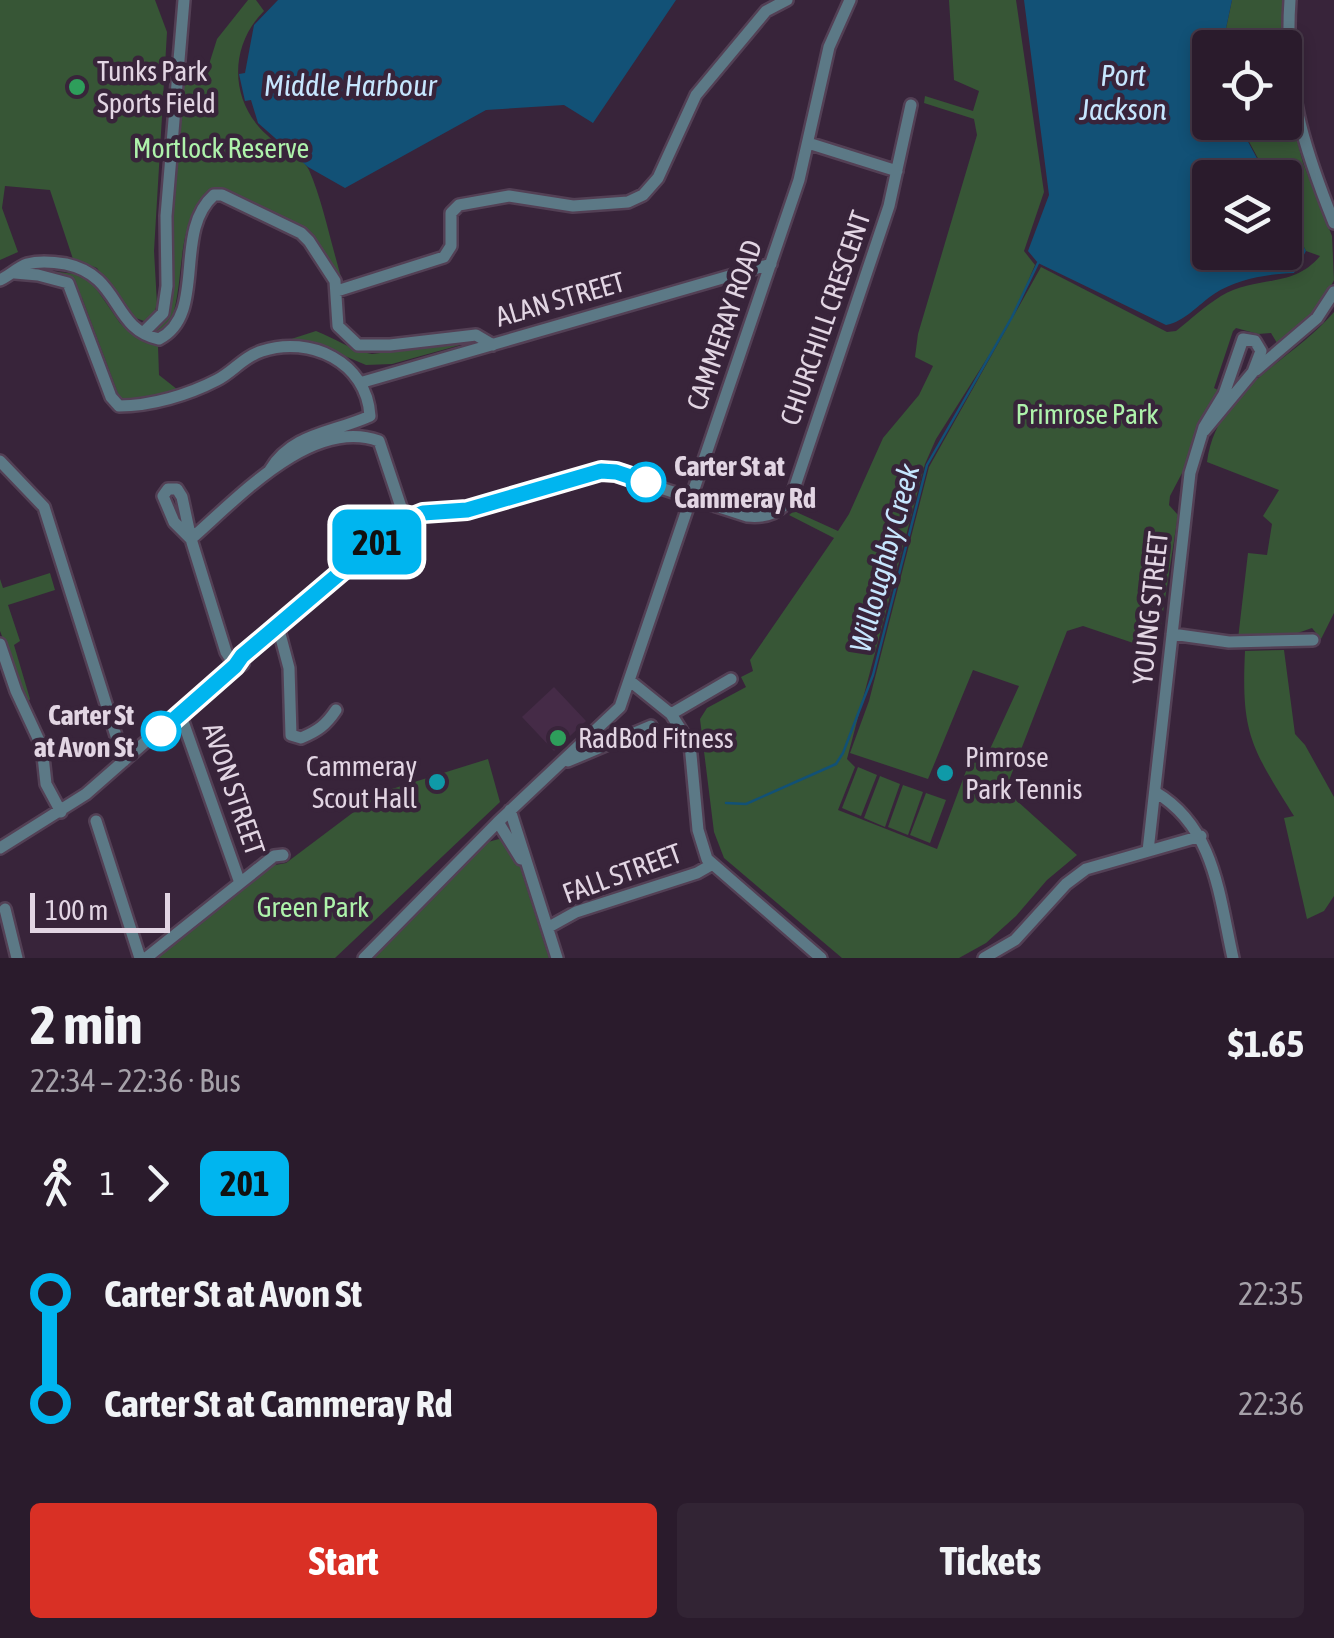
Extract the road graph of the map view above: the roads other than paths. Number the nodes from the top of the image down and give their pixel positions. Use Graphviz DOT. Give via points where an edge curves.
graph roads {
  1 [pos="184,0"];
  2 [pos="787,0"];
  3 [pos="797,0"];
  4 [pos="848,0"];
  5 [pos="1290,0"];
  6 [pos="911,105"];
  7 [pos="808,144"];
  8 [pos="897,171"];
  9 [pos="1334,223"];
  10 [pos="771,264"];
  11 [pos="14,273"];
  12 [pos="0,280"];
  13 [pos="337,291"];
  14 [pos="1334,292"];
  15 [pos="144,332"];
  16 [pos="493,344"];
  17 [pos="1253,372"];
  18 [pos="363,382"];
  19 [pos="1204,432"];
  20 [pos="0,461"];
  21 [pos="270,470"];
  22 [pos="692,498"];
  23 [pos="410,518"];
  24 [pos="280,634"];
  25 [pos="1172,634"];
  26 [pos="1313,640"];
  27 [pos="0,644"];
  28 [pos="235,666"];
  29 [pos="731,679"];
  30 [pos="630,681"];
  31 [pos="336,710"];
  32 [pos="180,713"];
  33 [pos="671,714"];
  34 [pos="652,726"];
  35 [pos="589,737"];
  36 [pos="600,748"];
  37 [pos="124,760"];
  38 [pos="560,763"];
  39 [pos="1155,792"];
  40 [pos="510,810"];
  41 [pos="62,812"];
  42 [pos="96,821"];
  43 [pos="498,822"];
  44 [pos="1201,836"];
  45 [pos="0,848"];
  46 [pos="1148,850"];
  47 [pos="283,856"];
  48 [pos="711,865"];
  49 [pos="240,882"];
  50 [pos="6,909"];
  51 [pos="549,927"];
  52 [pos="17,958"];
  53 [pos="143,958"];
  54 [pos="364,958"];
  55 [pos="555,958"];
  56 [pos="821,958"];
  57 [pos="984,958"];
  58 [pos="1232,958"];
  1 -- 15 [label="street" via="166,216 167,286 163,313"];
  2 -- 3 [label="street"];
  2 -- 13 [label="street" via="766,10 696,95 658,178 643,195 572,206 509,196 460,204 451,213 451,246 444,257"];
  4 -- 7 [label="street, CAMMERAY ROAD" via="829,47"];
  5 -- 9 [label="street" via="1294,105"];
  6 -- 8 [label="street, CHURCHILL CRESCENT"];
  7 -- 8 [label="street"];
  7 -- 10 [label="street, CAMMERAY ROAD"];
  8 -- 22 [label="street, CHURCHILL CRESCENT" via="792,495 784,507 760,518"];
  10 -- 16 [label="street, ALAN STREET"];
  10 -- 22 [label="street, CAMMERAY ROAD"];
  11 -- 12 [label="street"];
  11 -- 15 [label="street" via="25,264 78,267 106,285 126,319"];
  11 -- 18 [label="street" via="68,283 120,406 157,402 218,380 247,356 283,345 339,360"];
  13 -- 15 [label="street" via="300,233 214,195 192,236 182,316 159,339"];
  13 -- 16 [label="street" via="338,326 358,345 476,335"];
  14 -- 17 [label="street" via="1316,318"];
  16 -- 18 [label="street, ALAN STREET"];
  17 -- 19 [label="street, YOUNG STREET"];
  17 -- 19 [label="street, YOUNG STREET" via="1261,351 1243,339"];
  18 -- 21 [label="street" via="370,416 294,443"];
  19 -- 25 [label="street, YOUNG STREET" via="1190,473"];
  20 -- 37 [label="street" via="44,508"];
  21 -- 23 [label="street" via="296,453 365,436 380,442"];
  21 -- 28 [label="street" via="190,539"];
  22 -- 23 [label="street" via="605,470 467,510"];
  22 -- 30 [label="street, CAMMERAY ROAD"];
  23 -- 24 [label="street"];
  23 -- 28 [label="street"];
  24 -- 28 [label="street"];
  24 -- 31 [label="street" via="289,668 291,735 316,732"];
  25 -- 26 [label="street" via="1228,642"];
  25 -- 39 [label="street, YOUNG STREET"];
  27 -- 41 [label="street" via="42,747 46,784"];
  28 -- 32 [label="street"];
  29 -- 33 [label="street"];
  30 -- 33 [label="street"];
  30 -- 35 [label="street, CAMMERAY ROAD" via="620,707"];
  32 -- 37 [label="street"];
  32 -- 49 [label="street, AVON STREET"];
  33 -- 48 [label="street" via="690,744 700,840"];
  34 -- 36 [label="street"];
  35 -- 36 [label="street"];
  35 -- 38 [label="street, CAMMERAY ROAD"];
  36 -- 38 [label="street"];
  37 -- 41 [label="street"];
  38 -- 40 [label="street, CAMMERAY ROAD"];
  39 -- 44 [label="street"];
  39 -- 46 [label="street, YOUNG STREET"];
  40 -- 43 [label="street, CAMMERAY ROAD"];
  40 -- 51 [label="street"];
  41 -- 45 [label="street"];
  42 -- 53 [label="street"];
  43 -- 54 [label="street, CAMMERAY ROAD"];
  43 -- 55 [label="street" via="518,850"];
  44 -- 46 [label="street"];
  44 -- 58 [label="street"];
  46 -- 57 [label="street" via="1076,875 1016,940"];
  47 -- 49 [label="street"];
  48 -- 51 [label="street, FALL STREET"];
  48 -- 56 [label="street"];
  49 -- 53 [label="street"];
  50 -- 52 [label="street"];
  51 -- 55 [label="street"];
}
